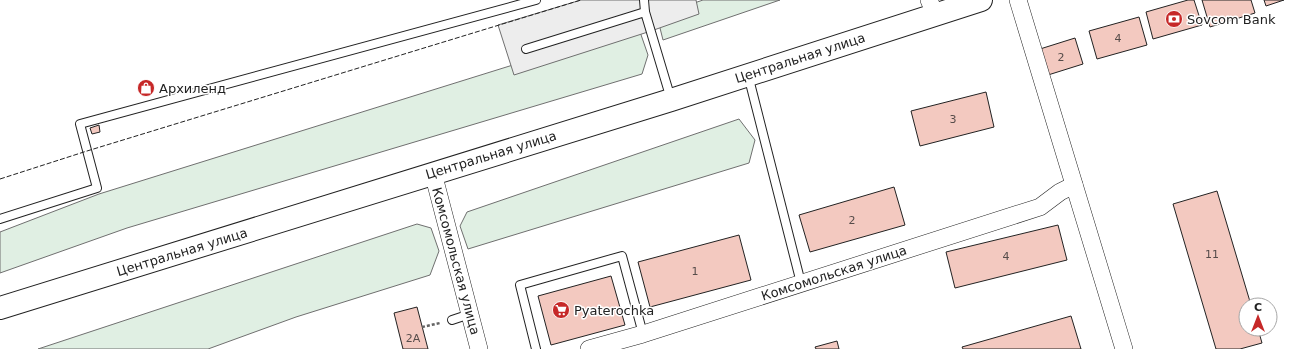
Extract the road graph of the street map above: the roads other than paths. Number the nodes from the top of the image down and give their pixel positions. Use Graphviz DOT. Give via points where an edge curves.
graph roads {
  1 [pos="536,0"];
  2 [pos="644,0"];
  3 [pos="981,0"];
  4 [pos="1018,0"];
  5 [pos="932,7"];
  6 [pos="645,12"];
  7 [pos="526,49"];
  8 [pos="747,74"];
  9 [pos="671,100"];
  10 [pos="433,173"];
  11 [pos="1074,185"];
  12 [pos="0,219"];
  13 [pos="801,283"];
  14 [pos="0,308"];
  15 [pos="470,314"];
  16 [pos="452,320"];
  17 [pos="643,334"];
  18 [pos="479,349"];
  19 [pos="536,349"];
  20 [pos="589,349"];
  21 [pos="1124,349"];
  1 -- 12 [label="lane" via="80,124 97,188"];
  2 -- 6 [label="lane"];
  3 -- 5 [label="main road, Центральная улица"];
  4 -- 11 [label="street"];
  5 -- 8 [label="main road, Центральная улица"];
  6 -- 7 [label="lane"];
  6 -- 9 [label="lane"];
  8 -- 9 [label="main road, Центральная улица"];
  8 -- 13 [label="lane"];
  9 -- 10 [label="main road, Центральная улица"];
  10 -- 14 [label="main road, Центральная улица"];
  10 -- 15 [label="street, Комсомольская улица"];
  11 -- 13 [label="street, Комсомольская улица" via="1040,207"];
  11 -- 21 [label="street"];
  13 -- 17 [label="street, Комсомольская улица"];
  15 -- 16 [label="lane"];
  15 -- 18 [label="street, Комсомольская улица"];
  17 -- 19 [label="lane" via="622,256 520,285"];
  17 -- 20 [label="street, Комсомольская улица"];
}
